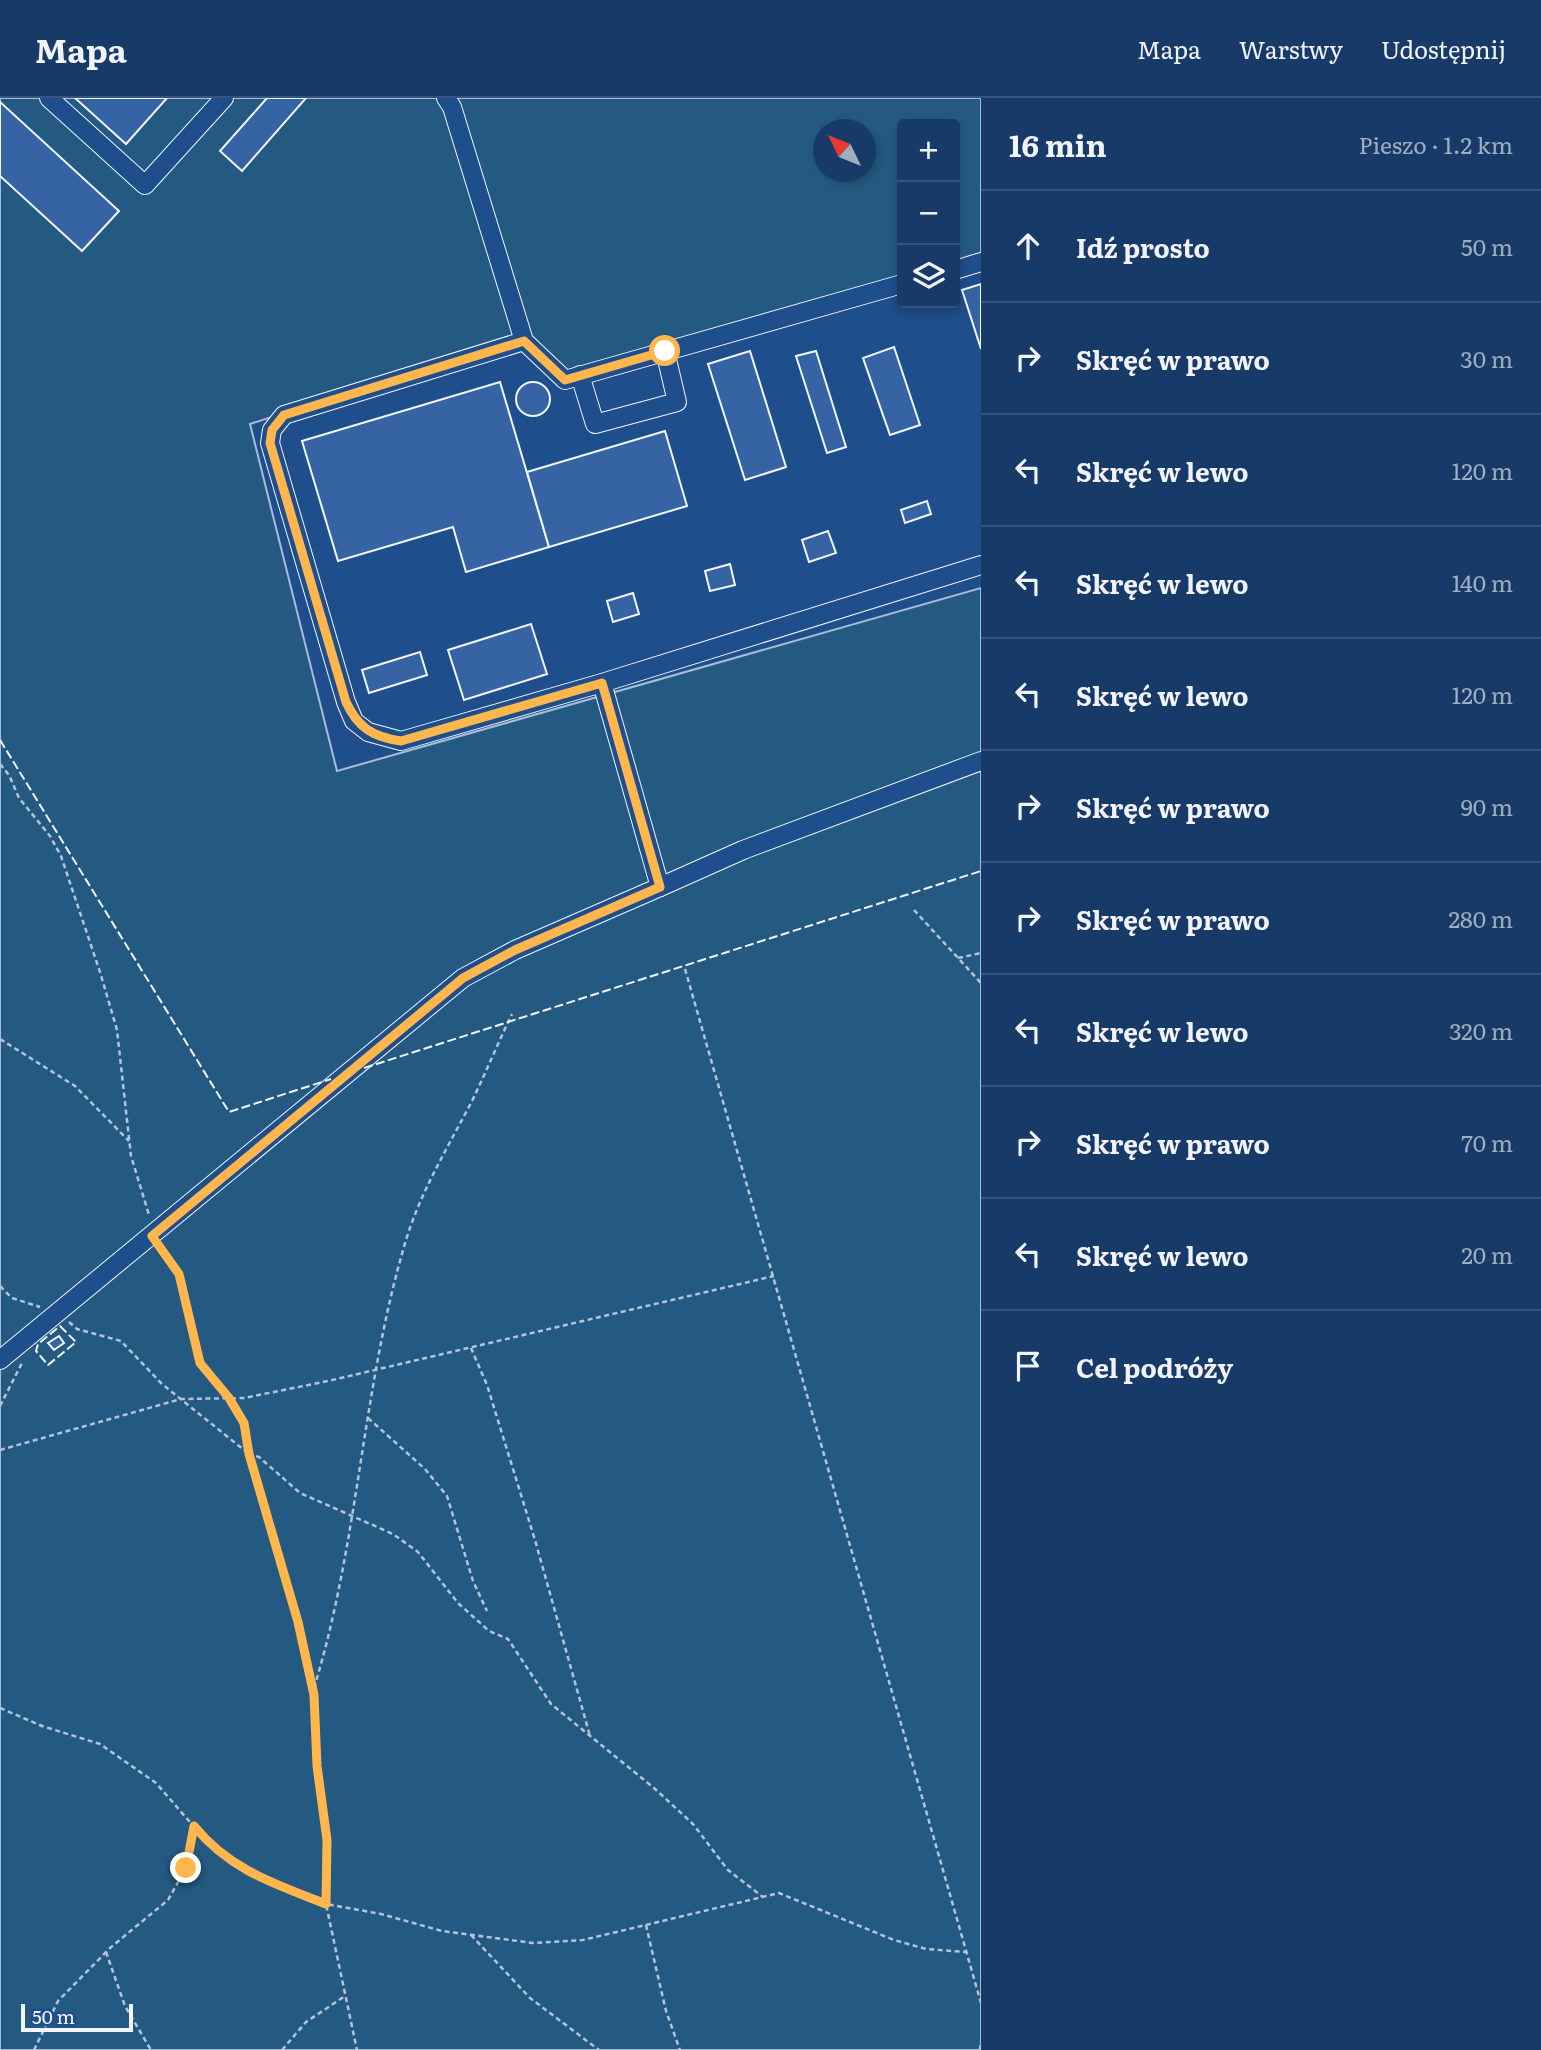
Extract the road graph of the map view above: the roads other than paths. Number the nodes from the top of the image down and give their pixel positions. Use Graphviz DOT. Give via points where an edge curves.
graph roads {
  1 [pos="49,98"];
  2 [pos="224,98"];
  3 [pos="446,98"];
  4 [pos="981,262"];
  5 [pos="960,268"];
  6 [pos="897,285"];
  7 [pos="524,341"];
  8 [pos="665,351"];
  9 [pos="580,375"];
  10 [pos="981,565"];
  11 [pos="602,683"];
  12 [pos="981,761"];
  13 [pos="660,887"];
  14 [pos="6,1355"];
  1 -- 2 [label="lane" via="145,185"];
  3 -- 7 [label="lane"];
  4 -- 5 [label="lane"];
  6 -- 8 [label="lane"];
  7 -- 9 [label="lane" via="565,380"];
  7 -- 11 [label="lane" via="284,415 272,430 270,443 346,702 355,721 368,732 401,741"];
  8 -- 9 [label="lane"];
  8 -- 9 [label="lane" via="677,402 595,424"];
  10 -- 11 [label="lane"];
  11 -- 13 [label="lane"];
  12 -- 13 [label="lane" via="744,850"];
  13 -- 14 [label="lane" via="515,950 463,978"];
}
